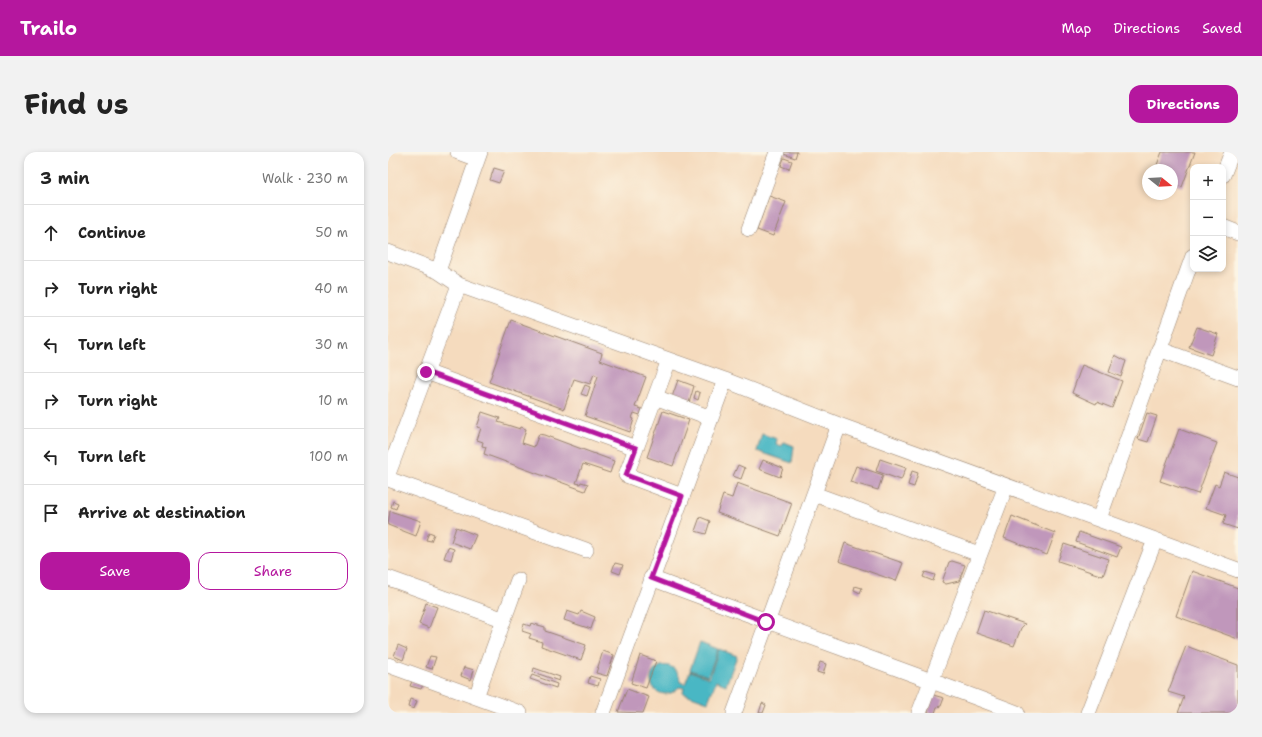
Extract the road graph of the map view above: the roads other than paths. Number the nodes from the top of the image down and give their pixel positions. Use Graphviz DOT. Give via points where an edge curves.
graph roads {
  1 [pos="458,152"];
  2 [pos="777,152"];
  3 [pos="1232,152"];
  4 [pos="479,156"];
  5 [pos="1226,167"];
  6 [pos="1226,228"];
  7 [pos="749,229"];
  8 [pos="1238,233"];
  9 [pos="388,252"];
  10 [pos="1190,264"];
  11 [pos="438,271"];
  12 [pos="458,285"];
  13 [pos="1159,349"];
  14 [pos="669,360"];
  15 [pos="426,372"];
  16 [pos="1238,378"];
  17 [pos="725,380"];
  18 [pos="655,398"];
  19 [pos="711,418"];
  20 [pos="839,425"];
  21 [pos="393,447"];
  22 [pos="636,448"];
  23 [pos="388,474"];
  24 [pos="388,479"];
  25 [pos="1006,486"];
  26 [pos="814,494"];
  27 [pos="682,496"];
  28 [pos="1099,519"];
  29 [pos="1154,540"];
  30 [pos="586,550"];
  31 [pos="980,554"];
  32 [pos="1238,570"];
  33 [pos="388,578"];
  34 [pos="651,578"];
  35 [pos="518,580"];
  36 [pos="502,619"];
  37 [pos="766,622"];
  38 [pos="388,665"];
  39 [pos="932,680"];
  40 [pos="476,697"];
  41 [pos="520,713"];
  42 [pos="603,713"];
  43 [pos="734,713"];
  44 [pos="919,713"];
  45 [pos="1017,713"];
  46 [pos="1088,713"];
  1 -- 4 [label="lane"];
  2 -- 7 [label="lane"];
  3 -- 5 [label="lane"];
  4 -- 11 [label="lane"];
  6 -- 8 [label="lane"];
  9 -- 11 [label="lane"];
  10 -- 13 [label="lane"];
  11 -- 12 [label="lane"];
  12 -- 14 [label="lane"];
  12 -- 15 [label="lane"];
  13 -- 16 [label="lane"];
  13 -- 28 [label="lane"];
  14 -- 17 [label="lane"];
  14 -- 18 [label="lane"];
  15 -- 21 [label="lane"];
  15 -- 22 [label="lane"];
  17 -- 19 [label="lane"];
  17 -- 20 [label="lane"];
  18 -- 19 [label="lane"];
  18 -- 22 [label="lane"];
  19 -- 27 [label="lane"];
  20 -- 25 [label="lane"];
  20 -- 26 [label="lane"];
  21 -- 23 [label="lane"];
  22 -- 27 [label="lane" via="626,475"];
  24 -- 30 [label="lane"];
  25 -- 28 [label="lane"];
  25 -- 31 [label="lane"];
  26 -- 31 [label="lane"];
  26 -- 37 [label="lane"];
  27 -- 34 [label="lane"];
  28 -- 29 [label="lane"];
  29 -- 32 [label="lane"];
  29 -- 46 [label="lane"];
  31 -- 39 [label="lane"];
  33 -- 36 [label="lane"];
  34 -- 37 [label="lane"];
  34 -- 42 [label="lane"];
  35 -- 36 [label="lane"];
  36 -- 40 [label="lane"];
  37 -- 39 [label="lane"];
  37 -- 43 [label="lane"];
  38 -- 40 [label="lane"];
  39 -- 44 [label="lane"];
  39 -- 45 [label="lane"];
  40 -- 41 [label="lane"];
}
